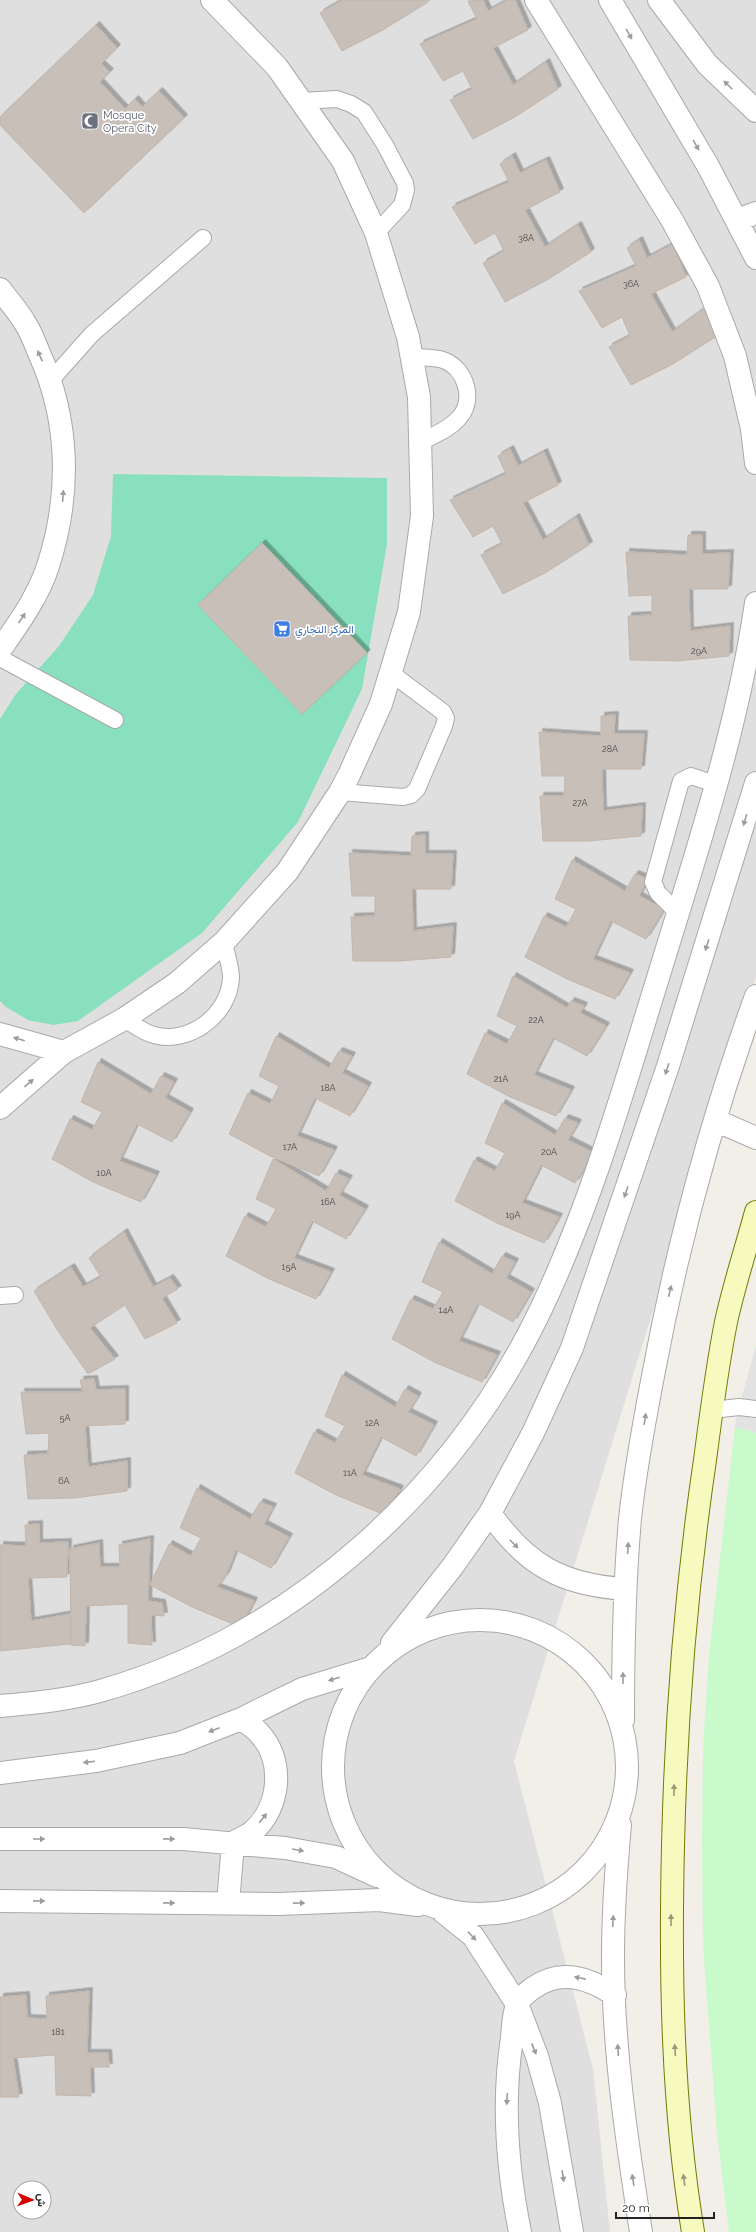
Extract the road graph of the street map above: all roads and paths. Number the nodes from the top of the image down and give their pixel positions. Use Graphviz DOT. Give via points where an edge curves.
graph roads {
  1 [pos="212,0"];
  2 [pos="536,0"];
  3 [pos="610,0"];
  4 [pos="659,0"];
  5 [pos="300,101"];
  6 [pos="756,111"];
  7 [pos="746,217"];
  8 [pos="376,233"];
  9 [pos="203,238"];
  10 [pos="756,258"];
  11 [pos="0,289"];
  12 [pos="412,358"];
  13 [pos="51,380"];
  14 [pos="421,442"];
  15 [pos="756,463"];
  16 [pos="756,603"];
  17 [pos="0,650"];
  18 [pos="0,658"];
  19 [pos="391,673"];
  20 [pos="115,720"];
  21 [pos="756,783"];
  22 [pos="715,784"];
  23 [pos="340,792"];
  24 [pos="678,913"];
  25 [pos="224,942"];
  26 [pos="756,996"];
  27 [pos="124,1019"];
  28 [pos="0,1034"];
  29 [pos="64,1052"];
  30 [pos="0,1108"];
  31 [pos="714,1120"];
  32 [pos="756,1138"];
  33 [pos="756,1212"];
  34 [pos="756,1409"];
  35 [pos="712,1410"];
  36 [pos="490,1513"];
  37 [pos="625,1589"];
  38 [pos="392,1643"];
  39 [pos="371,1668"];
  40 [pos="0,1706"];
  41 [pos="241,1719"];
  42 [pos="623,1731"];
  43 [pos="0,1773"];
  44 [pos="622,1810"];
  45 [pos="0,1839"];
  46 [pos="233,1842"];
  47 [pos="383,1880"];
  48 [pos="228,1903"];
  49 [pos="3,1904"];
  50 [pos="434,1908"];
  51 [pos="615,1995"];
  52 [pos="517,2004"];
  53 [pos="520,2232"];
  54 [pos="572,2232"];
  55 [pos="641,2232"];
  56 [pos="693,2232"];
  1 -- 5 [label="street" via="277,67"];
  2 -- 15 [label="street" via="672,220 708,286 735,356 752,429"];
  3 -- 7 [label="street, one-way" via="681,119"];
  6 -- 4 [label="street, one-way" via="707,64"];
  5 -- 8 [label="street" via="343,161"];
  5 -- 8 [label="lane" via="337,99 351,104 364,112 385,145 405,183 406,190 402,205"];
  7 -- 10 [label="street"];
  8 -- 12 [label="street"];
  9 -- 13 [label="lane" via="92,334"];
  13 -- 11 [label="street, one-way" via="26,324"];
  12 -- 14 [label="street" via="419,396"];
  12 -- 14 [label="lane" via="442,360 455,366 464,378 467,392 466,405 460,418"];
  17 -- 13 [label="street, one-way" via="26,614 48,567 61,518 65,466 62,422"];
  14 -- 19 [label="street" via="422,516 409,612"];
  16 -- 22 [label="street" via="749,653"];
  18 -- 20 [label="lane"];
  19 -- 23 [label="street" via="381,704"];
  19 -- 23 [label="lane" via="443,712 446,718 444,726 411,795 403,797"];
  21 -- 36 [label="street, one-way" via="668,1066 572,1348 533,1433"];
  22 -- 24 [label="street"];
  22 -- 24 [label="lane" via="691,776 681,782 653,882 658,893"];
  23 -- 25 [label="street" via="287,872"];
  24 -- 40 [label="street" via="598,1167 568,1245 541,1309 502,1382 455,1449 401,1511 340,1566 266,1617 201,1654 97,1692 28,1704"];
  25 -- 27 [label="street" via="177,983"];
  25 -- 27 [label="lane" via="231,978 227,996 218,1011 205,1024 189,1033 171,1037 153,1035"];
  26 -- 31 [label="street"];
  27 -- 29 [label="street"];
  29 -- 28 [label="street, one-way"];
  30 -- 29 [label="street, one-way"];
  31 -- 32 [label="street"];
  37 -- 31 [label="street, one-way" via="632,1509 645,1417 664,1317 687,1218"];
  33 -- 35 [label="street" via="726,1322"];
  34 -- 35 [label="lane" via="739,1407"];
  56 -- 35 [label="street, one-way" via="684,2175 674,2042 671,1914 684,1622"];
  36 -- 37 [label="street, one-way" via="510,1540 547,1570 572,1581 598,1587"];
  36 -- 38 [label="street"];
  42 -- 37 [label="street, one-way"];
  38 -- 39 [label="street"];
  38 -- 42 [label="street" via="437,1626 476,1620 516,1624 552,1638 584,1662 608,1694"];
  39 -- 41 [label="street, one-way" via="302,1689"];
  39 -- 47 [label="street" via="345,1707 333,1753 336,1800 354,1843"];
  41 -- 43 [label="street, one-way" via="180,1743 96,1761"];
  46 -- 41 [label="street, one-way" via="252,1831 267,1814 275,1794 277,1772 271,1751 258,1732"];
  42 -- 44 [label="street" via="628,1770"];
  44 -- 50 [label="street" via="606,1845 583,1874 552,1897 517,1911 480,1916"];
  51 -- 44 [label="street, one-way" via="613,1926"];
  45 -- 46 [label="street, one-way" via="184,1839"];
  46 -- 47 [label="street, one-way" via="336,1856"];
  46 -- 48 [label="street"];
  47 -- 50 [label="street"];
  49 -- 48 [label="street, one-way"];
  48 -- 50 [label="street, one-way" via="379,1900"];
  50 -- 52 [label="street, one-way" via="473,1936"];
  51 -- 52 [label="street, one-way" via="585,1979 570,1976 540,1983 527,1992"];
  55 -- 51 [label="street, one-way" via="622,2100"];
  52 -- 53 [label="street, one-way" via="509,2059 507,2106 508,2153"];
  52 -- 54 [label="street, one-way" via="537,2056 550,2104"];
}
